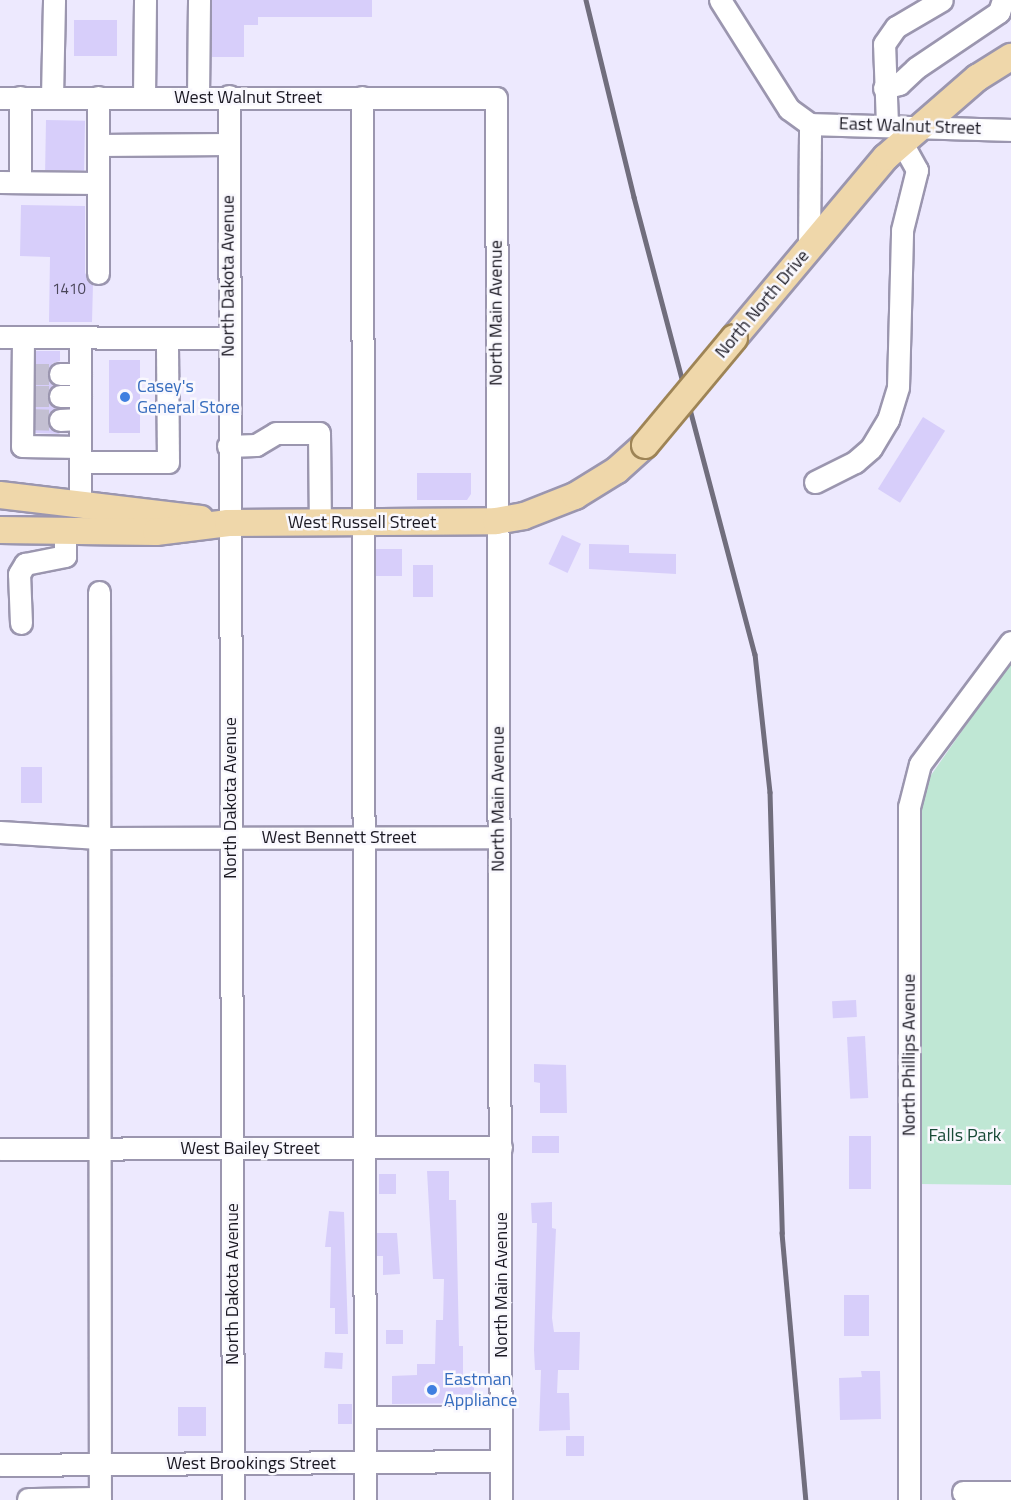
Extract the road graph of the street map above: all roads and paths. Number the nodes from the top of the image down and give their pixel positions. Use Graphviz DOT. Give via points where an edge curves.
graph roads {
  1 [pos="54,0"];
  2 [pos="146,0"];
  3 [pos="199,0"];
  4 [pos="720,0"];
  5 [pos="942,0"];
  6 [pos="1003,0"];
  7 [pos="1011,57"];
  8 [pos="884,88"];
  9 [pos="229,96"];
  10 [pos="98,97"];
  11 [pos="144,97"];
  12 [pos="198,97"];
  13 [pos="10,98"];
  14 [pos="52,98"];
  15 [pos="362,98"];
  16 [pos="496,98"];
  17 [pos="810,124"];
  18 [pos="1011,130"];
  19 [pos="903,131"];
  20 [pos="229,144"];
  21 [pos="98,145"];
  22 [pos="10,182"];
  23 [pos="97,183"];
  24 [pos="809,248"];
  25 [pos="98,273"];
  26 [pos="0,337"];
  27 [pos="23,337"];
  28 [pos="80,338"];
  29 [pos="167,338"];
  30 [pos="228,338"];
  31 [pos="228,446"];
  32 [pos="80,454"];
  33 [pos="815,482"];
  34 [pos="0,495"];
  35 [pos="80,502"];
  36 [pos="496,521"];
  37 [pos="321,522"];
  38 [pos="228,523"];
  39 [pos="364,523"];
  40 [pos="0,530"];
  41 [pos="65,531"];
  42 [pos="99,592"];
  43 [pos="21,623"];
  44 [pos="1011,642"];
  45 [pos="0,832"];
  46 [pos="363,837"];
  47 [pos="498,837"];
  48 [pos="99,838"];
  49 [pos="230,838"];
  50 [pos="231,1147"];
  51 [pos="501,1147"];
  52 [pos="100,1148"];
  53 [pos="365,1148"];
  54 [pos="0,1149"];
  55 [pos="365,1417"];
  56 [pos="501,1417"];
  57 [pos="501,1461"];
  58 [pos="365,1462"];
  59 [pos="233,1463"];
  60 [pos="27,1464"];
  61 [pos="100,1464"];
  62 [pos="0,1465"];
  63 [pos="963,1492"];
  64 [pos="1011,1492"];
  65 [pos="28,1499"];
  66 [pos="100,1499"];
  67 [pos="233,1500"];
  68 [pos="365,1500"];
  69 [pos="501,1500"];
  70 [pos="909,1500"];
  1 -- 14 [label="street"];
  2 -- 11 [label="street"];
  3 -- 12 [label="street"];
  4 -- 17 [label="street" via="789,109"];
  5 -- 8 [label="street" via="910,17 888,36 883,60"];
  6 -- 8 [label="street" via="999,12 916,68 899,84"];
  7 -- 19 [label="main road, North North Drive"];
  8 -- 19 [label="street"];
  9 -- 12 [label="street, West Walnut Street"];
  9 -- 15 [label="street, West Walnut Street"];
  9 -- 20 [label="street, North Dakota Avenue"];
  10 -- 11 [label="street, West Walnut Street"];
  10 -- 14 [label="street, West Walnut Street"];
  10 -- 21 [label="street"];
  11 -- 12 [label="street, West Walnut Street"];
  13 -- 14 [label="street, West Walnut Street"];
  13 -- 22 [label="street"];
  15 -- 16 [label="street, West Walnut Street"];
  15 -- 39 [label="street"];
  16 -- 36 [label="street, North Main Avenue"];
  17 -- 19 [label="street, East Walnut Street"];
  17 -- 24 [label="street"];
  18 -- 19 [label="street, East Walnut Street"];
  19 -- 24 [label="main road, North North Drive"];
  19 -- 33 [label="street" via="916,170 902,230 898,387 888,420 871,448 855,462"];
  20 -- 21 [label="street"];
  20 -- 30 [label="street, North Dakota Avenue"];
  21 -- 23 [label="street"];
  22 -- 23 [label="street"];
  23 -- 25 [label="street"];
  24 -- 36 [label="main road, North North Drive, bridge" via="645,445 617,470 575,496 532,513"];
  26 -- 27 [label="street"];
  27 -- 28 [label="street"];
  27 -- 32 [label="street" via="22,446"];
  28 -- 29 [label="street"];
  28 -- 32 [label="street" via="70,374 70,420"];
  29 -- 30 [label="street"];
  29 -- 32 [label="street" via="168,462"];
  30 -- 31 [label="street, North Dakota Avenue"];
  31 -- 37 [label="street" via="256,445 276,433 319,433"];
  31 -- 38 [label="street, North Dakota Avenue"];
  32 -- 35 [label="street"];
  34 -- 35 [label="main road, West Russell Street"];
  35 -- 38 [label="main road, West Russell Street"];
  36 -- 39 [label="main road, West Russell Street"];
  36 -- 47 [label="street, North Main Avenue"];
  37 -- 38 [label="main road, West Russell Street"];
  37 -- 39 [label="main road, West Russell Street"];
  38 -- 41 [label="main road, West Russell Street" via="156,532"];
  38 -- 49 [label="street, North Dakota Avenue"];
  39 -- 46 [label="street"];
  40 -- 41 [label="main road, West Russell Street"];
  41 -- 43 [label="street" via="65,556 25,564 19,574"];
  42 -- 48 [label="street"];
  44 -- 70 [label="street, North Phillips Avenue" via="920,764 909,807"];
  45 -- 48 [label="street, West Bennett Street"];
  46 -- 47 [label="street, West Bennett Street"];
  46 -- 49 [label="street, West Bennett Street"];
  46 -- 53 [label="street"];
  47 -- 51 [label="street, North Main Avenue"];
  48 -- 49 [label="street, West Bennett Street"];
  48 -- 52 [label="street"];
  49 -- 50 [label="street, North Dakota Avenue"];
  50 -- 52 [label="street, West Bailey Street"];
  50 -- 53 [label="street, West Bailey Street"];
  50 -- 59 [label="street, North Dakota Avenue"];
  51 -- 53 [label="street, West Bailey Street"];
  51 -- 56 [label="street, North Main Avenue"];
  52 -- 54 [label="street, West Bailey Street"];
  52 -- 61 [label="street"];
  53 -- 55 [label="street"];
  55 -- 56 [label="street"];
  55 -- 58 [label="street"];
  56 -- 57 [label="street, North Main Avenue"];
  57 -- 58 [label="street, West Brookings Street"];
  57 -- 69 [label="street, North Main Avenue"];
  58 -- 59 [label="street, West Brookings Street"];
  58 -- 68 [label="street"];
  59 -- 61 [label="street, West Brookings Street"];
  59 -- 67 [label="street, North Dakota Avenue"];
  60 -- 61 [label="street, West Brookings Street"];
  60 -- 62 [label="street, West Brookings Street"];
  60 -- 65 [label="street"];
  61 -- 66 [label="street"];
  63 -- 64 [label="street"];
  65 -- 66 [label="street"];
}
